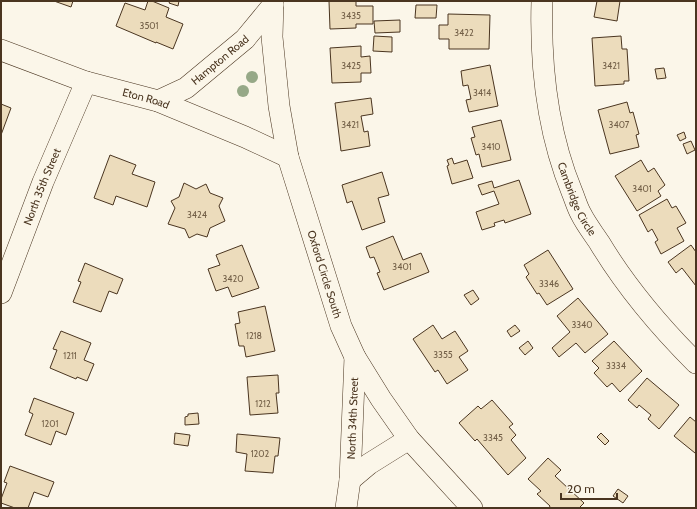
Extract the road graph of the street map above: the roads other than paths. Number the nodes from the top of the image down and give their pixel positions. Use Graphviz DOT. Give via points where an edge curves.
graph roads {
  1 [pos="542,1"];
  2 [pos="273,3"];
  3 [pos="1,50"];
  4 [pos="86,82"];
  5 [pos="158,101"];
  6 [pos="288,157"];
  7 [pos="1,293"];
  8 [pos="355,357"];
  9 [pos="696,363"];
  10 [pos="409,439"];
  11 [pos="350,480"];
  12 [pos="346,508"];
  13 [pos="472,508"];
  1 -- 9 [label="street, Cambridge Circle" via="541,46 549,111 565,175 581,214 616,270 642,304"];
  2 -- 5 [label="street, Hampton Road" via="245,40 186,88"];
  2 -- 6 [label="street, Oxford Circle South" via="272,37 279,106"];
  3 -- 4 [label="street, Eton Road"];
  4 -- 5 [label="street, Eton Road"];
  4 -- 7 [label="street, North 35th Street" via="43,182"];
  5 -- 6 [label="street, Eton Road"];
  6 -- 8 [label="street, Oxford Circle South" via="341,326"];
  8 -- 10 [label="street, Oxford Circle South"];
  8 -- 11 [label="street, North 34th Street"];
  10 -- 11 [label="street, North 34th Street" via="369,464"];
  10 -- 13 [label="street, Oxford Circle South"];
  11 -- 12 [label="street, North 34th Street"];
}
